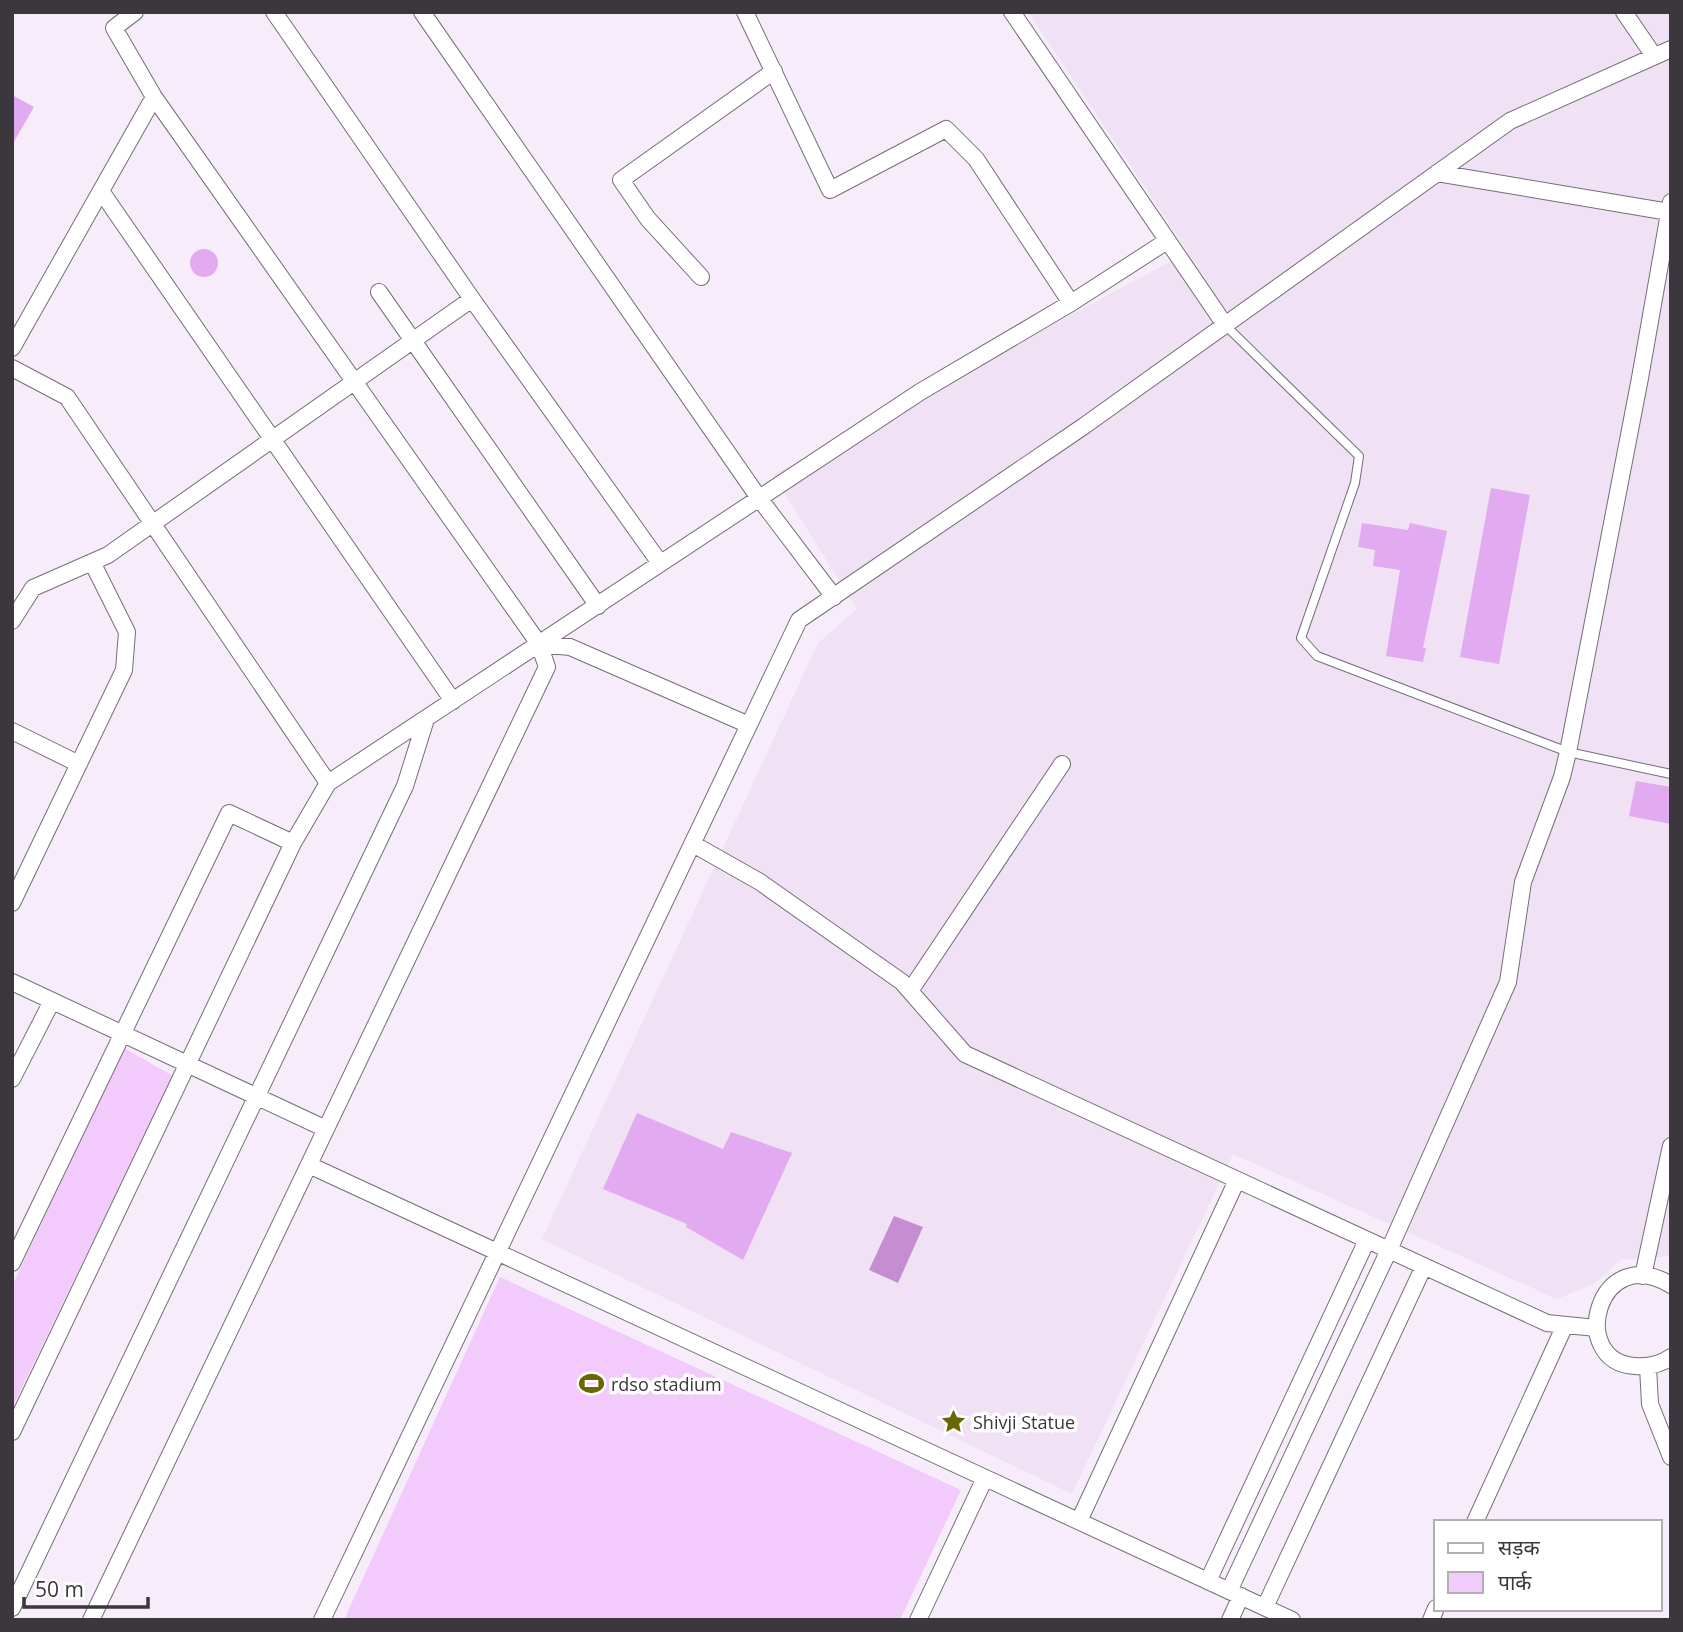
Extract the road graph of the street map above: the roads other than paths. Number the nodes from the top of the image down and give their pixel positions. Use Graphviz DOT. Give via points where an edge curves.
graph roads {
  1 [pos="135,12"];
  2 [pos="274,12"];
  3 [pos="422,12"];
  4 [pos="745,12"];
  5 [pos="1012,12"];
  6 [pos="1623,12"];
  7 [pos="1671,49"];
  8 [pos="1654,56"];
  9 [pos="774,71"];
  10 [pos="155,97"];
  11 [pos="1437,173"];
  12 [pos="101,191"];
  13 [pos="1670,207"];
  14 [pos="1167,241"];
  15 [pos="701,277"];
  16 [pos="379,292"];
  17 [pos="472,299"];
  18 [pos="1071,303"];
  19 [pos="1225,325"];
  20 [pos="412,341"];
  21 [pos="12,348"];
  22 [pos="12,368"];
  23 [pos="355,382"];
  24 [pos="272,440"];
  25 [pos="759,498"];
  26 [pos="152,524"];
  27 [pos="92,562"];
  28 [pos="660,563"];
  29 [pos="834,597"];
  30 [pos="598,606"];
  31 [pos="12,621"];
  32 [pos="539,644"];
  33 [pos="453,701"];
  34 [pos="426,719"];
  35 [pos="749,725"];
  36 [pos="12,730"];
  37 [pos="1568,752"];
  38 [pos="79,764"];
  39 [pos="1062,764"];
  40 [pos="1671,774"];
  41 [pos="328,783"];
  42 [pos="293,843"];
  43 [pos="693,844"];
  44 [pos="12,904"];
  45 [pos="12,982"];
  46 [pos="910,991"];
  47 [pos="52,1001"];
  48 [pos="122,1035"];
  49 [pos="187,1066"];
  50 [pos="12,1079"];
  51 [pos="255,1097"];
  52 [pos="326,1129"];
  53 [pos="1671,1146"];
  54 [pos="309,1165"];
  55 [pos="1237,1180"];
  56 [pos="1367,1240"];
  57 [pos="1389,1250"];
  58 [pos="498,1253"];
  59 [pos="12,1263"];
  60 [pos="1424,1266"];
  61 [pos="1643,1276"];
  62 [pos="1671,1285"];
  63 [pos="1565,1325"];
  64 [pos="1596,1328"];
  65 [pos="1671,1357"];
  66 [pos="1648,1367"];
  67 [pos="12,1432"];
  68 [pos="1671,1457"];
  69 [pos="985,1478"];
  70 [pos="1476,1520"];
  71 [pos="1079,1521"];
  72 [pos="1208,1581"];
  73 [pos="1235,1594"];
  74 [pos="1265,1607"];
  75 [pos="12,1608"];
  76 [pos="91,1620"];
  77 [pos="322,1620"];
  78 [pos="918,1620"];
  79 [pos="1230,1620"];
  80 [pos="1292,1620"];
  1 -- 10 [label="street" via="114,28"];
  2 -- 17 [label="street"];
  3 -- 25 [label="street"];
  4 -- 9 [label="street"];
  5 -- 14 [label="street"];
  6 -- 8 [label="street"];
  7 -- 8 [label="street"];
  8 -- 11 [label="street" via="1510,121"];
  9 -- 15 [label="street" via="621,180 648,219"];
  9 -- 18 [label="street" via="830,190 946,129 976,159"];
  10 -- 12 [label="street"];
  10 -- 23 [label="street"];
  11 -- 13 [label="street"];
  11 -- 19 [label="street"];
  12 -- 21 [label="street"];
  12 -- 24 [label="street"];
  13 -- 37 [label="street"];
  14 -- 18 [label="street"];
  14 -- 19 [label="street"];
  16 -- 20 [label="street"];
  17 -- 20 [label="street"];
  17 -- 28 [label="street"];
  18 -- 25 [label="street" via="920,392"];
  19 -- 29 [label="street"];
  19 -- 37 [label="lane" via="1359,456 1355,484 1301,638 1317,656"];
  20 -- 23 [label="street"];
  20 -- 30 [label="street"];
  22 -- 26 [label="street" via="67,397"];
  23 -- 24 [label="street"];
  23 -- 32 [label="street"];
  24 -- 26 [label="street"];
  24 -- 33 [label="street"];
  25 -- 28 [label="street"];
  25 -- 29 [label="street"];
  26 -- 27 [label="street"];
  26 -- 41 [label="street"];
  27 -- 31 [label="street" via="33,588"];
  27 -- 38 [label="street" via="127,632 124,670"];
  28 -- 30 [label="street"];
  29 -- 35 [label="street" via="799,620"];
  30 -- 32 [label="street"];
  32 -- 33 [label="street"];
  32 -- 35 [label="street" via="570,647"];
  32 -- 52 [label="street" via="547,667"];
  33 -- 34 [label="street"];
  34 -- 41 [label="street"];
  34 -- 51 [label="street" via="405,786"];
  35 -- 43 [label="street"];
  36 -- 38 [label="street"];
  37 -- 40 [label="lane"];
  37 -- 57 [label="street" via="1523,882 1508,982"];
  38 -- 44 [label="street"];
  39 -- 46 [label="street"];
  41 -- 42 [label="street"];
  42 -- 48 [label="street" via="229,813"];
  42 -- 49 [label="street"];
  43 -- 46 [label="street" via="760,882"];
  43 -- 58 [label="street"];
  45 -- 47 [label="street"];
  46 -- 55 [label="street" via="965,1054"];
  47 -- 48 [label="street"];
  47 -- 50 [label="street"];
  48 -- 49 [label="street"];
  48 -- 59 [label="street"];
  49 -- 51 [label="street"];
  49 -- 67 [label="street"];
  51 -- 52 [label="street"];
  51 -- 75 [label="street"];
  52 -- 54 [label="street"];
  53 -- 61 [label="street"];
  54 -- 58 [label="street"];
  54 -- 76 [label="street"];
  55 -- 56 [label="street"];
  55 -- 71 [label="street"];
  56 -- 57 [label="street"];
  56 -- 72 [label="street"];
  57 -- 60 [label="street"];
  57 -- 73 [label="street"];
  58 -- 69 [label="street"];
  58 -- 77 [label="street"];
  60 -- 63 [label="street" via="1546,1323"];
  60 -- 74 [label="street"];
  61 -- 62 [label="street"];
  61 -- 64 [label="street" via="1620,1280 1605,1293 1596,1313"];
  63 -- 64 [label="street"];
  63 -- 70 [label="street"];
  64 -- 66 [label="street" via="1613,1358 1629,1366"];
  65 -- 66 [label="street"];
  66 -- 68 [label="street" via="1650,1404"];
  69 -- 71 [label="street"];
  69 -- 78 [label="street"];
  71 -- 72 [label="street"];
  72 -- 73 [label="street"];
  73 -- 74 [label="street"];
  73 -- 79 [label="street"];
  74 -- 80 [label="street"];
}
